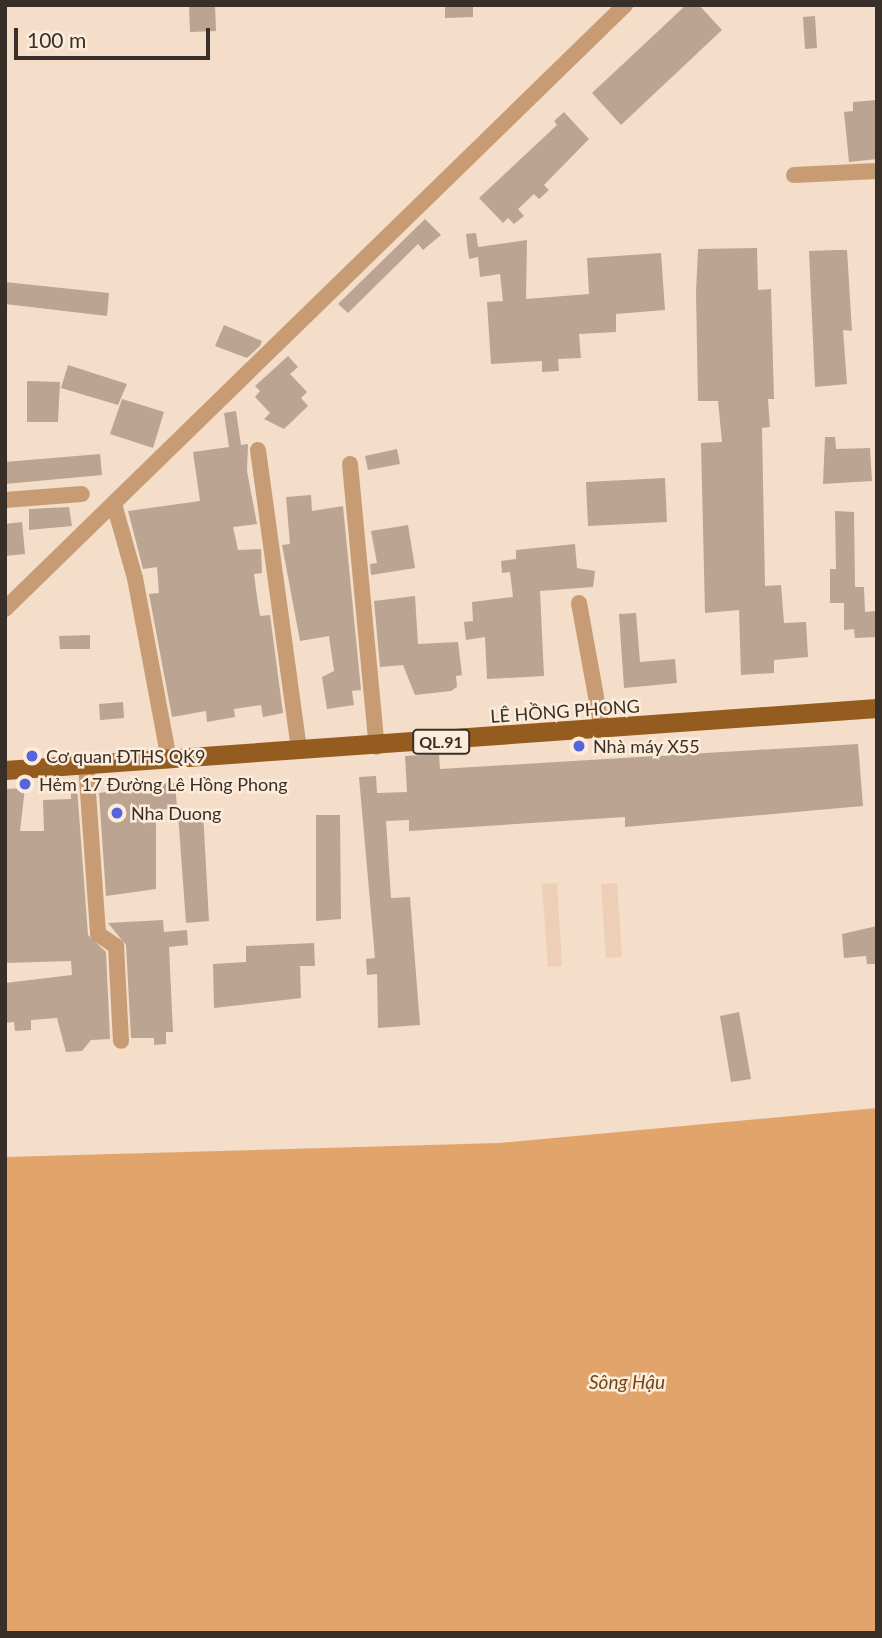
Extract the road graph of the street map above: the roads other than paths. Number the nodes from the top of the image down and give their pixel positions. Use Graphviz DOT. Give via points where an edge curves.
graph roads {
  1 [pos="625,5"];
  2 [pos="877,171"];
  3 [pos="794,175"];
  4 [pos="258,450"];
  5 [pos="350,464"];
  6 [pos="82,494"];
  7 [pos="5,500"];
  8 [pos="114,504"];
  9 [pos="579,603"];
  10 [pos="5,609"];
  11 [pos="877,708"];
  12 [pos="602,729"];
  13 [pos="377,747"];
  14 [pos="299,751"];
  15 [pos="169,760"];
  16 [pos="86,765"];
  17 [pos="5,770"];
  18 [pos="121,1041"];
  1 -- 8 [label="street"];
  2 -- 3 [label="street"];
  4 -- 14 [label="street"];
  5 -- 13 [label="street"];
  6 -- 7 [label="street"];
  8 -- 10 [label="street"];
  8 -- 15 [label="street" via="135,578"];
  9 -- 12 [label="street"];
  11 -- 12 [label="highway, LÊ HỒNG PHONG / QL.91"];
  12 -- 13 [label="highway, LÊ HỒNG PHONG / QL.91"];
  13 -- 14 [label="highway, LÊ HỒNG PHONG / QL.91"];
  14 -- 15 [label="highway, LÊ HỒNG PHONG / QL.91"];
  15 -- 16 [label="highway, LÊ HỒNG PHONG / QL.91"];
  16 -- 17 [label="highway, LÊ HỒNG PHONG / QL.91"];
  16 -- 18 [label="street" via="98,934 116,946"];
}
